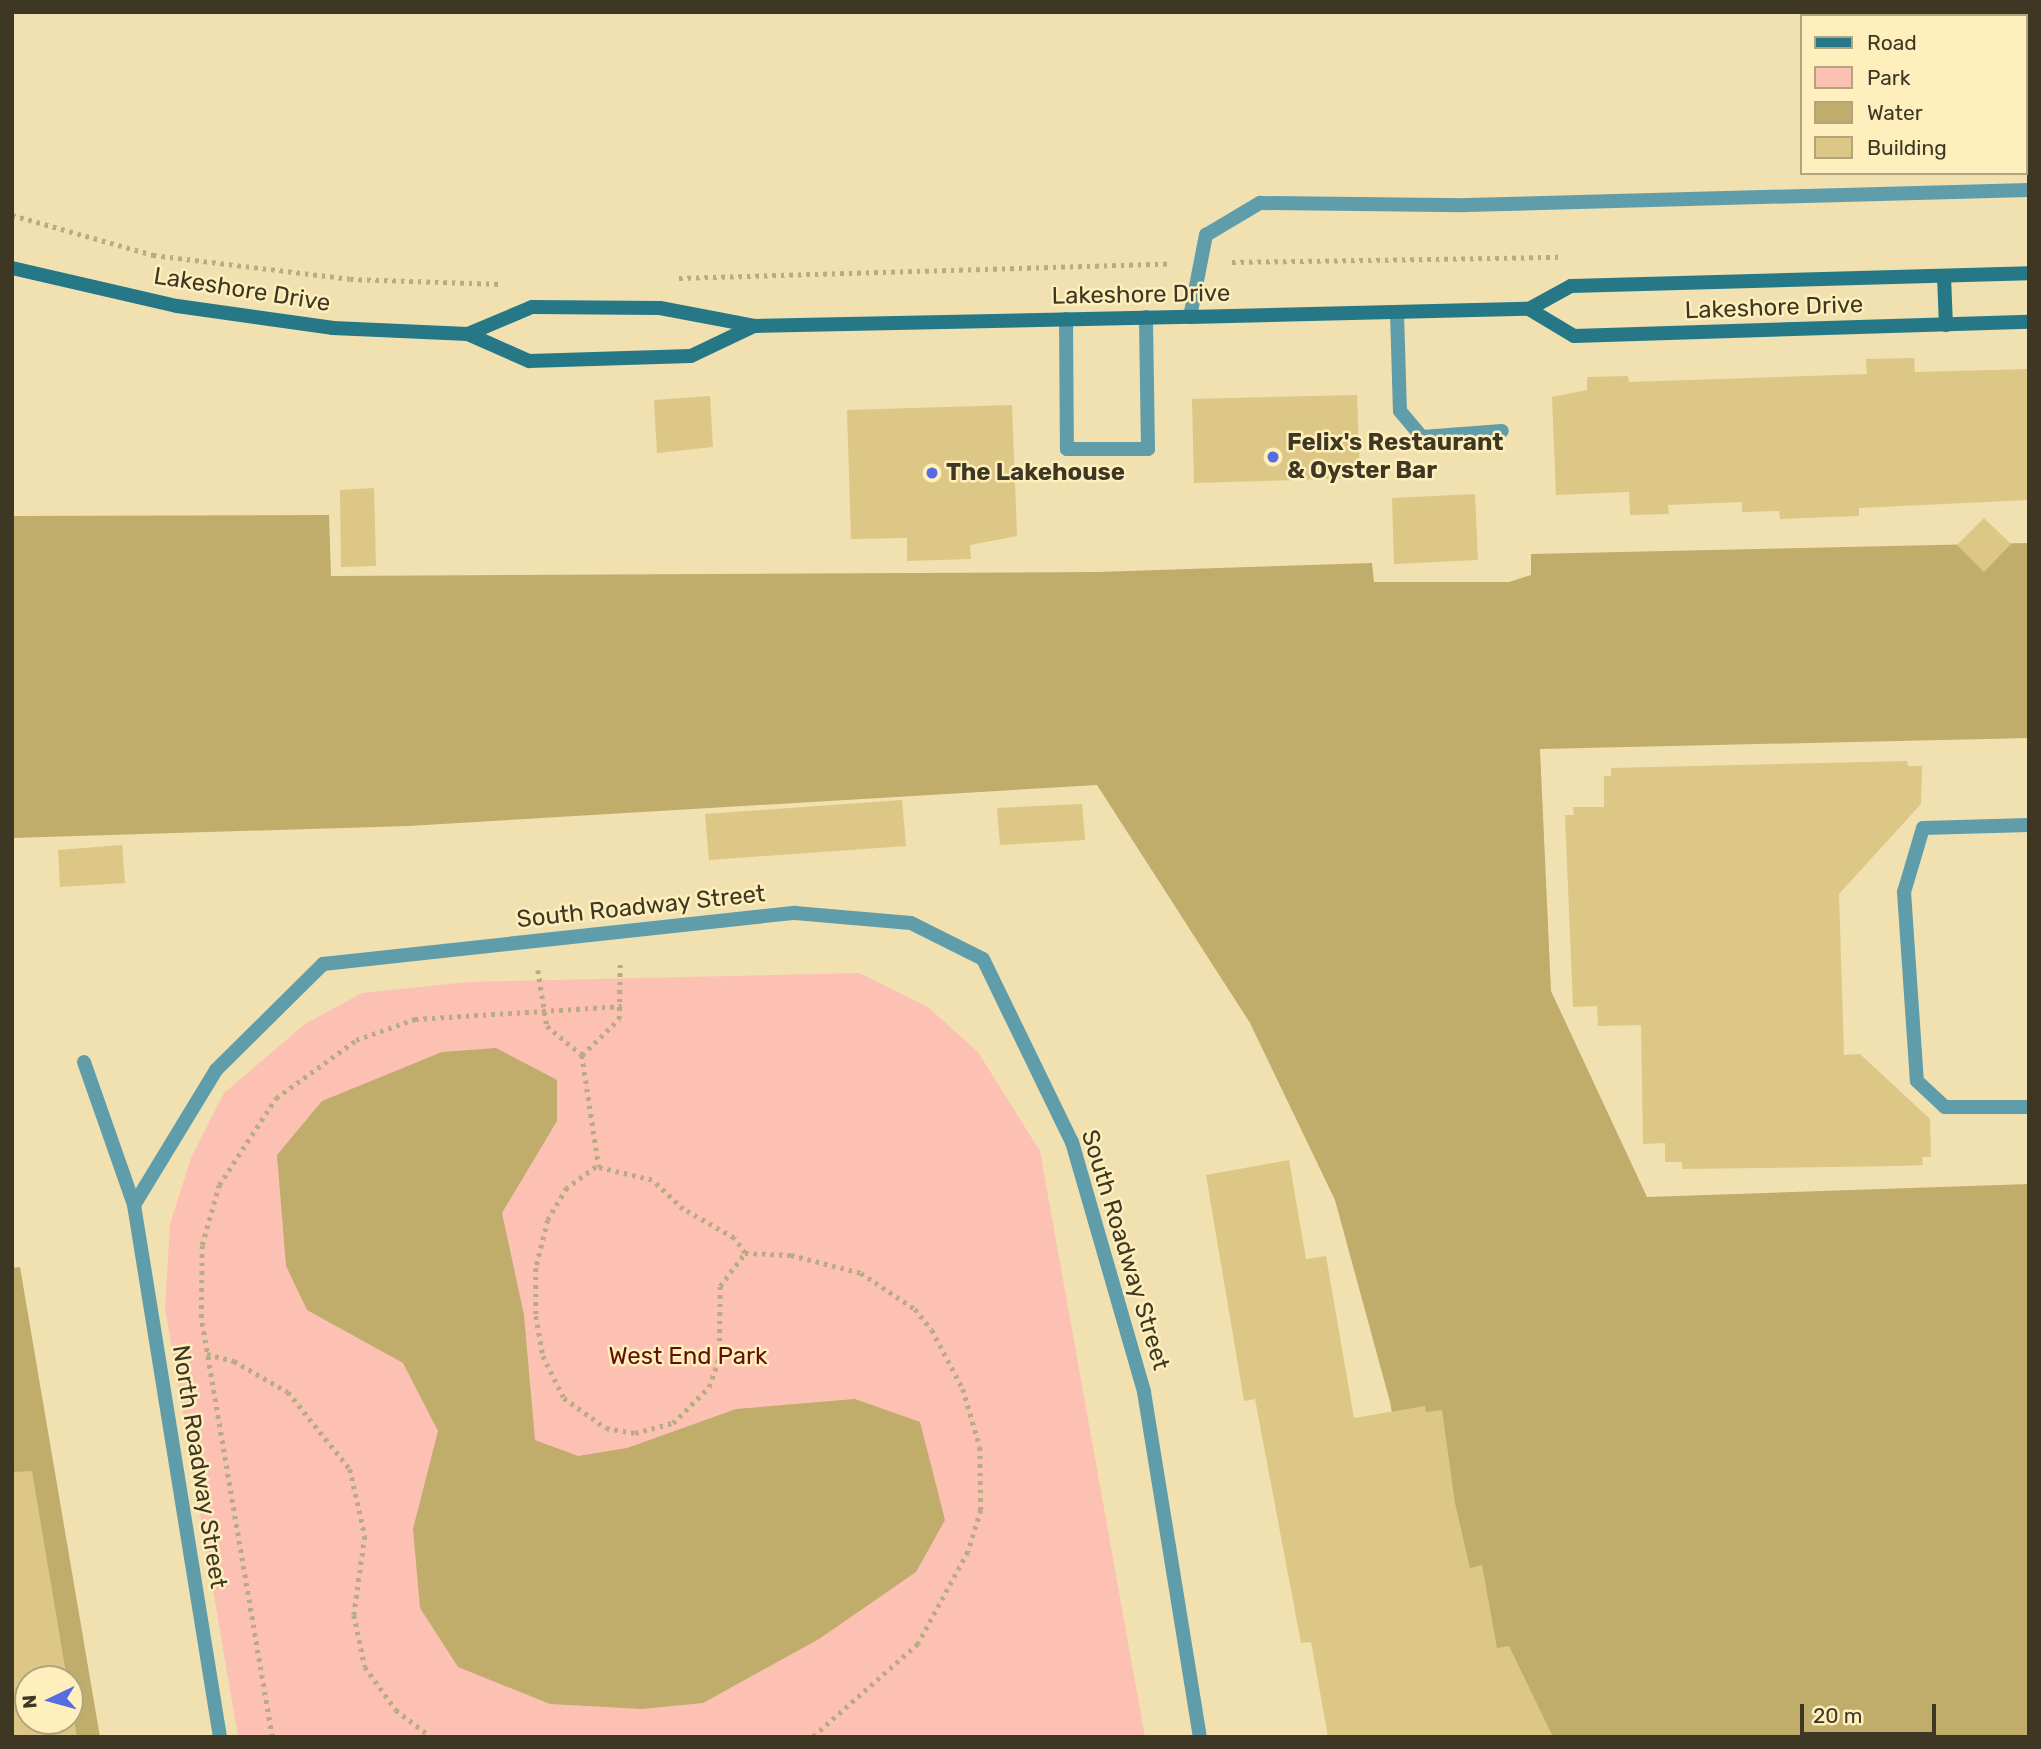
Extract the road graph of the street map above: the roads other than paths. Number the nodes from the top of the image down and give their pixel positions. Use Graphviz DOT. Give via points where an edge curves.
graph roads {
  1 [pos="2029,190"];
  2 [pos="12,268"];
  3 [pos="2029,274"];
  4 [pos="1944,276"];
  5 [pos="1530,309"];
  6 [pos="1397,312"];
  7 [pos="1146,317"];
  8 [pos="1190,317"];
  9 [pos="1066,319"];
  10 [pos="2029,322"];
  11 [pos="1946,325"];
  12 [pos="754,326"];
  13 [pos="468,334"];
  14 [pos="1502,432"];
  15 [pos="2029,825"];
  16 [pos="84,1062"];
  17 [pos="2029,1107"];
  18 [pos="134,1205"];
  19 [pos="220,1737"];
  20 [pos="1200,1737"];
  1 -- 8 [label="street" via="1466,205 1260,203 1206,235"];
  2 -- 13 [label="street, Lakeshore Drive" via="177,306 333,328"];
  3 -- 4 [label="street, Lakeshore Drive"];
  4 -- 5 [label="street, Lakeshore Drive" via="1571,286"];
  4 -- 11 [label="street"];
  5 -- 6 [label="street, Lakeshore Drive"];
  5 -- 11 [label="street, Lakeshore Drive" via="1574,336"];
  6 -- 8 [label="street, Lakeshore Drive"];
  6 -- 14 [label="street" via="1400,411 1422,437"];
  7 -- 8 [label="street, Lakeshore Drive"];
  7 -- 9 [label="street, Lakeshore Drive"];
  7 -- 9 [label="street" via="1148,449 1067,449"];
  9 -- 12 [label="street, Lakeshore Drive"];
  10 -- 11 [label="street, Lakeshore Drive"];
  12 -- 13 [label="street, Lakeshore Drive" via="660,308 532,307"];
  12 -- 13 [label="street, Lakeshore Drive" via="691,356 553,360 529,360"];
  15 -- 17 [label="street" via="1923,828 1905,892 1917,1081 1945,1107"];
  16 -- 18 [label="street, North Roadway Street"];
  18 -- 19 [label="street, North Roadway Street"];
  18 -- 20 [label="street, South Roadway Street" via="216,1070 323,964 795,913 911,923 983,959 1072,1142 1144,1392"];
}
